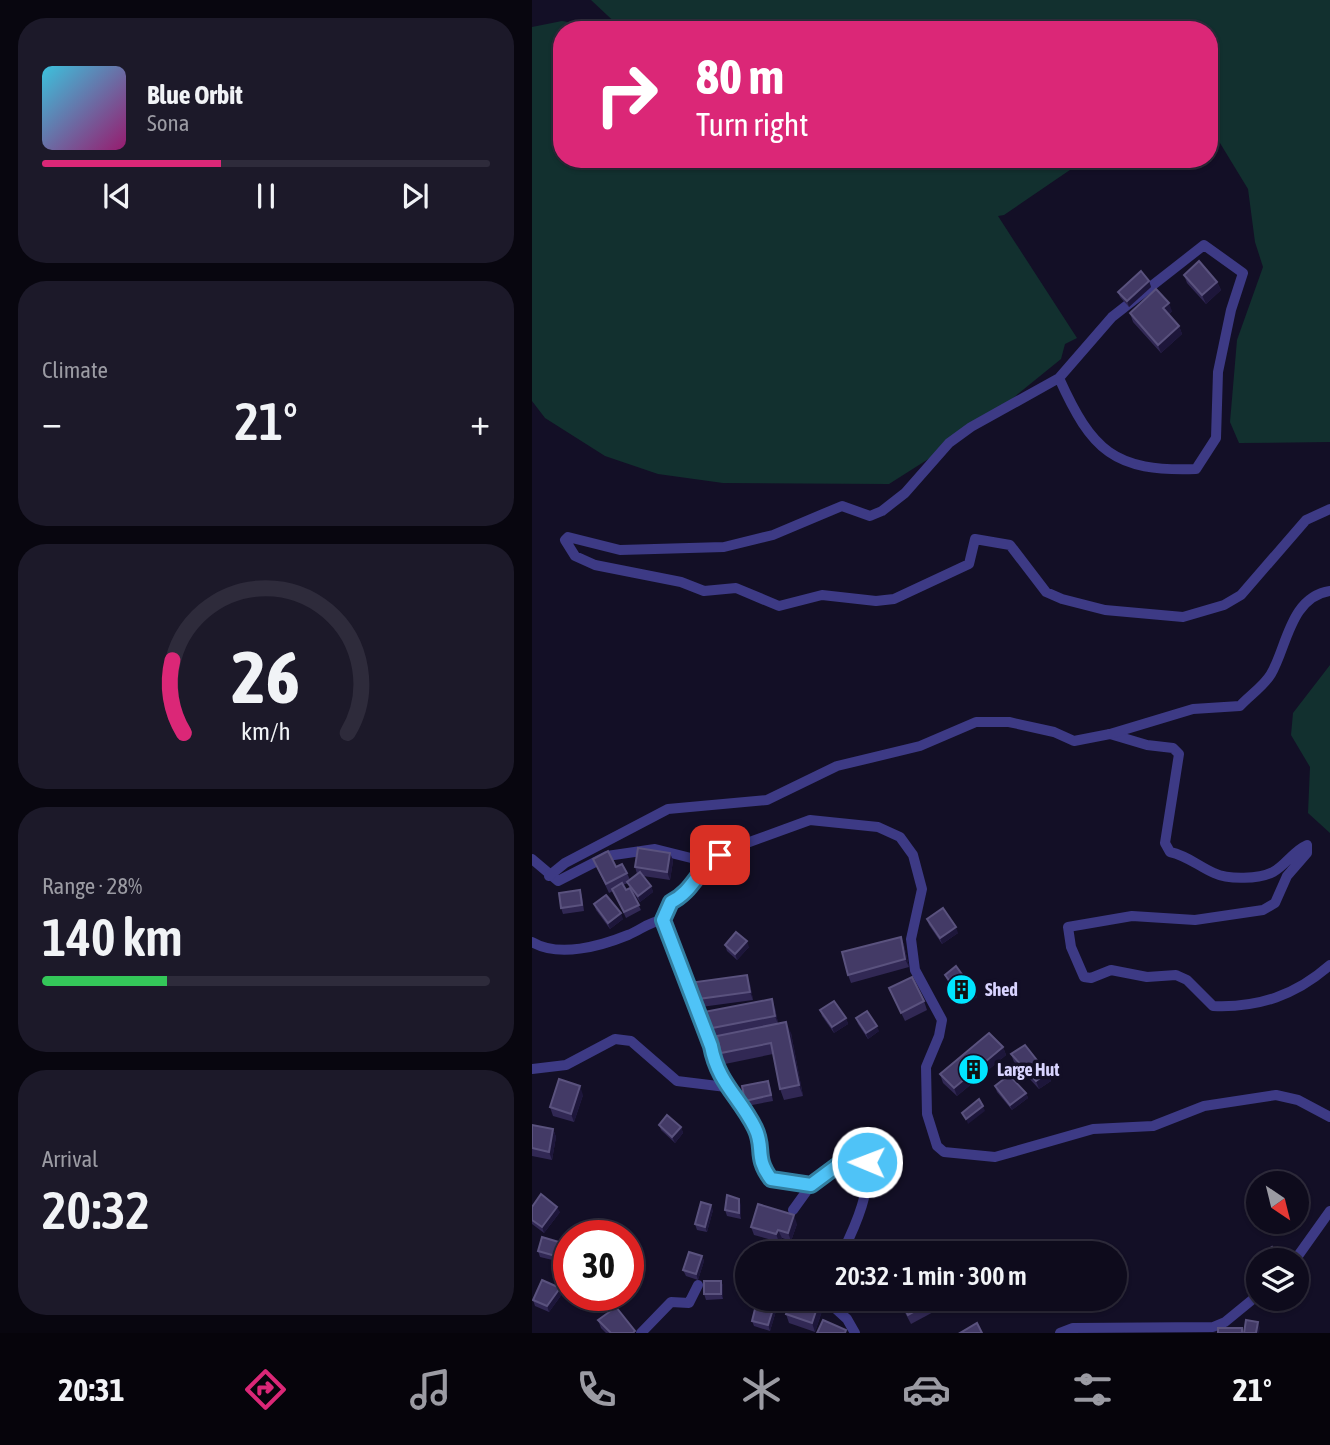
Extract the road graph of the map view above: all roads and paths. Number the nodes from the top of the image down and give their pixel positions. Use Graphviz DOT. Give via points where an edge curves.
graph roads {
  1 [pos="1059,378"];
  2 [pos="1330,509"];
  3 [pos="1330,591"];
  4 [pos="1110,734"];
  5 [pos="532,859"];
  6 [pos="707,862"];
  7 [pos="550,876"];
  8 [pos="663,920"];
  9 [pos="532,942"];
  10 [pos="1330,964"];
  11 [pos="532,1069"];
  12 [pos="726,1087"];
  13 [pos="1330,1117"];
  14 [pos="811,1185"];
  15 [pos="793,1210"];
  16 [pos="1330,1211"];
  17 [pos="847,1241"];
  18 [pos="1304,1248"];
  19 [pos="698,1285"];
  20 [pos="1246,1305"];
  21 [pos="839,1311"];
  22 [pos="641,1333"];
  23 [pos="855,1333"];
  24 [pos="1060,1333"];
  1 -- 1 [label="street" via="1112,317 1204,245 1243,273 1217,372 1216,438 1196,469 1154,470 1116,458 1091,438"];
  1 -- 2 [label="street" via="949,443 905,493 870,516 842,506 773,535 724,547 620,550 568,537 566,546 595,565 681,582 704,592 736,588 779,606 822,595 894,599 969,564 975,539 1010,545 1046,592 1062,599 1105,610 1182,617 1241,595 1306,520"];
  3 -- 4 [label="street" via="1310,601 1295,618 1271,674 1240,706 1193,709"];
  4 -- 7 [label="street" via="1074,741 1009,722 976,722 920,746 837,766 767,800 668,809 565,863"];
  4 -- 10 [label="street" via="1173,748 1178,754 1165,843 1170,852 1190,857 1216,874 1245,877 1276,870 1307,845 1307,853 1287,876 1275,903 1263,910 1195,919 1132,916 1068,926 1084,977 1111,970 1147,977 1176,975 1213,1006 1241,1007 1277,1000"];
  5 -- 7 [label="street"];
  6 -- 7 [label="street" via="654,849 607,856 566,879"];
  6 -- 8 [label="street" via="685,895 671,902"];
  6 -- 13 [label="street" via="810,820 878,827 900,837 913,855 922,889 911,939 915,970 942,1020 926,1067 927,1114 937,1146 944,1152 995,1157 1093,1129 1153,1126 1204,1106 1276,1095 1298,1100"];
  8 -- 9 [label="street" via="583,948 542,948"];
  8 -- 12 [label="street"];
  11 -- 12 [label="street" via="566,1065 615,1039 631,1041 677,1081"];
  12 -- 14 [label="street" via="755,1128 761,1166 771,1179"];
  14 -- 15 [label="street"];
  14 -- 17 [label="street" via="843,1158 861,1152 865,1156 866,1183"];
  16 -- 18 [label="street"];
  19 -- 22 [label="street" via="689,1303 671,1302"];
  20 -- 24 [label="street" via="1213,1328 1073,1328"];
  21 -- 23 [label="street"];
}
